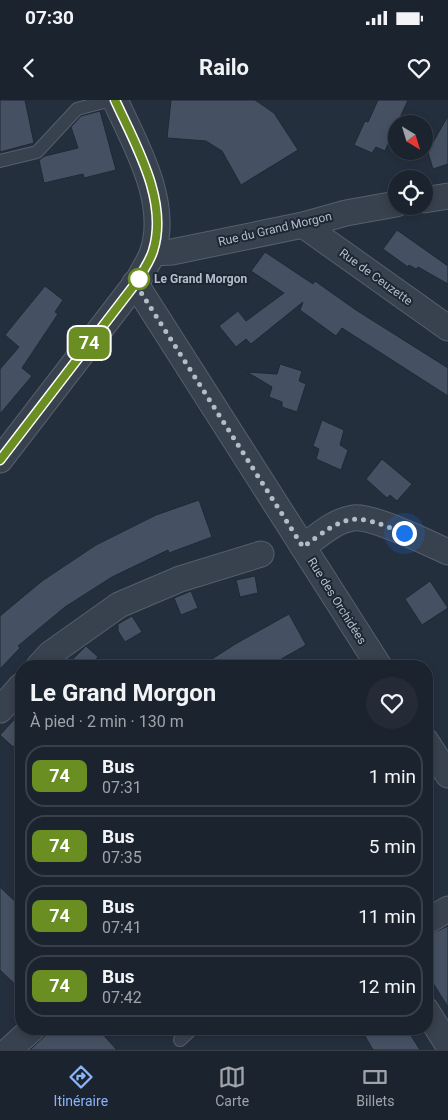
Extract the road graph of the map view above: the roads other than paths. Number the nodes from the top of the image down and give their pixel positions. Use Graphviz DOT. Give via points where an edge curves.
graph roads {
  1 [pos="110,100"];
  2 [pos="115,100"];
  3 [pos="0,161"];
  4 [pos="448,196"];
  5 [pos="433,198"];
  6 [pos="388,205"];
  7 [pos="303,225"];
  8 [pos="153,252"];
  9 [pos="135,283"];
  10 [pos="448,328"];
  11 [pos="0,460"];
  12 [pos="303,547"];
  13 [pos="448,552"];
  14 [pos="261,554"];
  15 [pos="44,660"];
  16 [pos="375,660"];
  17 [pos="15,693"];
  18 [pos="0,710"];
  19 [pos="448,909"];
  20 [pos="433,918"];
  21 [pos="433,1021"];
  22 [pos="25,1035"];
  23 [pos="185,1035"];
  24 [pos="180,1040"];
  25 [pos="448,1045"];
  26 [pos="9,1050"];
  1 -- 3 [label="lane" via="77,109 37,152"];
  2 -- 8 [label="street" via="139,153 154,199 156,237"];
  4 -- 5 [label="street"];
  6 -- 7 [label="street, Rue du Grand Morgon"];
  7 -- 8 [label="street, Rue du Grand Morgon" via="172,252"];
  7 -- 10 [label="street, Rue de Ceuzette"];
  8 -- 9 [label="street"];
  9 -- 11 [label="street"];
  9 -- 12 [label="street, Rue des Orchidées"];
  12 -- 13 [label="street" via="332,526 354,518 374,521"];
  12 -- 16 [label="street, Rue des Orchidées"];
  14 -- 15 [label="street" via="180,579 120,605"];
  17 -- 18 [label="street"];
  19 -- 20 [label="street"];
  21 -- 25 [label="street"];
  22 -- 26 [label="street"];
  23 -- 24 [label="lane"];
}
